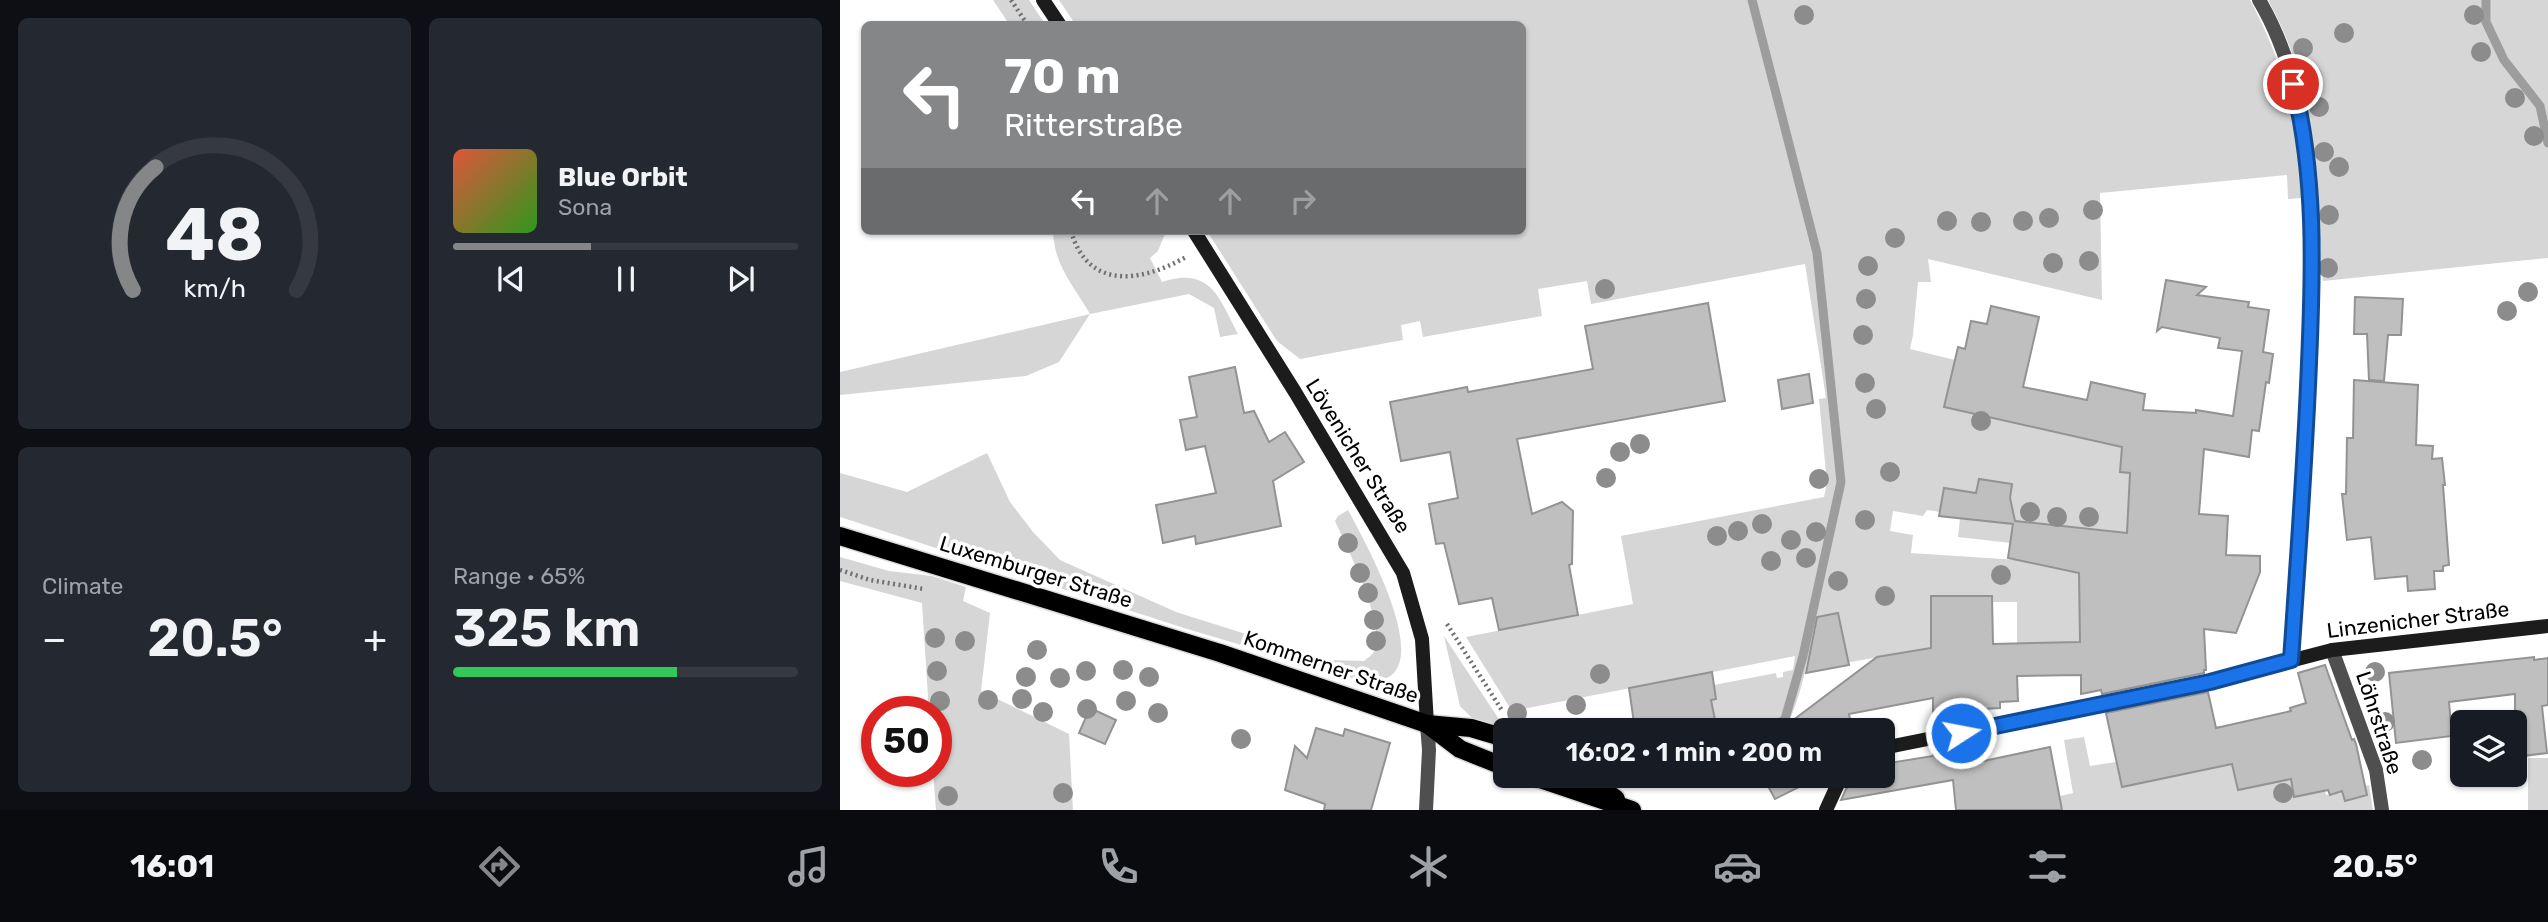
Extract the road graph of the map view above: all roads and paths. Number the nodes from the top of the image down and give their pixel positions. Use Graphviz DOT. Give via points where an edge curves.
graph roads {
  1 [pos="1011,0"];
  2 [pos="1043,0"];
  3 [pos="2259,0"];
  4 [pos="1025,21"];
  5 [pos="1057,21"];
  6 [pos="1072,235"];
  7 [pos="1198,237"];
  8 [pos="840,536"];
  9 [pos="1447,624"];
  10 [pos="2548,626"];
  11 [pos="2333,650"];
  12 [pos="1220,653"];
  13 [pos="2291,660"];
  14 [pos="1504,714"];
  15 [pos="1427,724"];
  16 [pos="1493,734"];
  17 [pos="1895,746"];
  18 [pos="1493,762"];
  19 [pos="1567,788"];
  20 [pos="1602,788"];
  21 [pos="1836,788"];
  22 [pos="1630,809"];
  23 [pos="1426,810"];
  24 [pos="1826,810"];
  25 [pos="2382,810"];
  1 -- 4 [label="path"];
  2 -- 5 [label="main road"];
  3 -- 13 [label="street" via="2289,67 2307,157 2311,320"];
  6 -- 7 [label="path" via="1086,262 1114,277 1141,275 1185,258"];
  7 -- 15 [label="main road, Lövenicher Straße" via="1403,573 1422,639"];
  8 -- 12 [label="main road, Luxemburger Straße"];
  9 -- 14 [label="path"];
  10 -- 11 [label="main road, Linzenicher Straße"];
  11 -- 13 [label="main road, Linzenicher Straße"];
  11 -- 25 [label="street, Löhrstraße" via="2376,770"];
  12 -- 15 [label="main road, Kommerner Straße"];
  13 -- 17 [label="main road, Linzenicher Straße" via="2157,694"];
  15 -- 16 [label="main road, Kommerner Straße"];
  15 -- 18 [label="main road, Kommerner Straße" via="1460,749"];
  15 -- 23 [label="street"];
  19 -- 22 [label="main road"];
  20 -- 22 [label="main road"];
  21 -- 24 [label="main road"];
}
